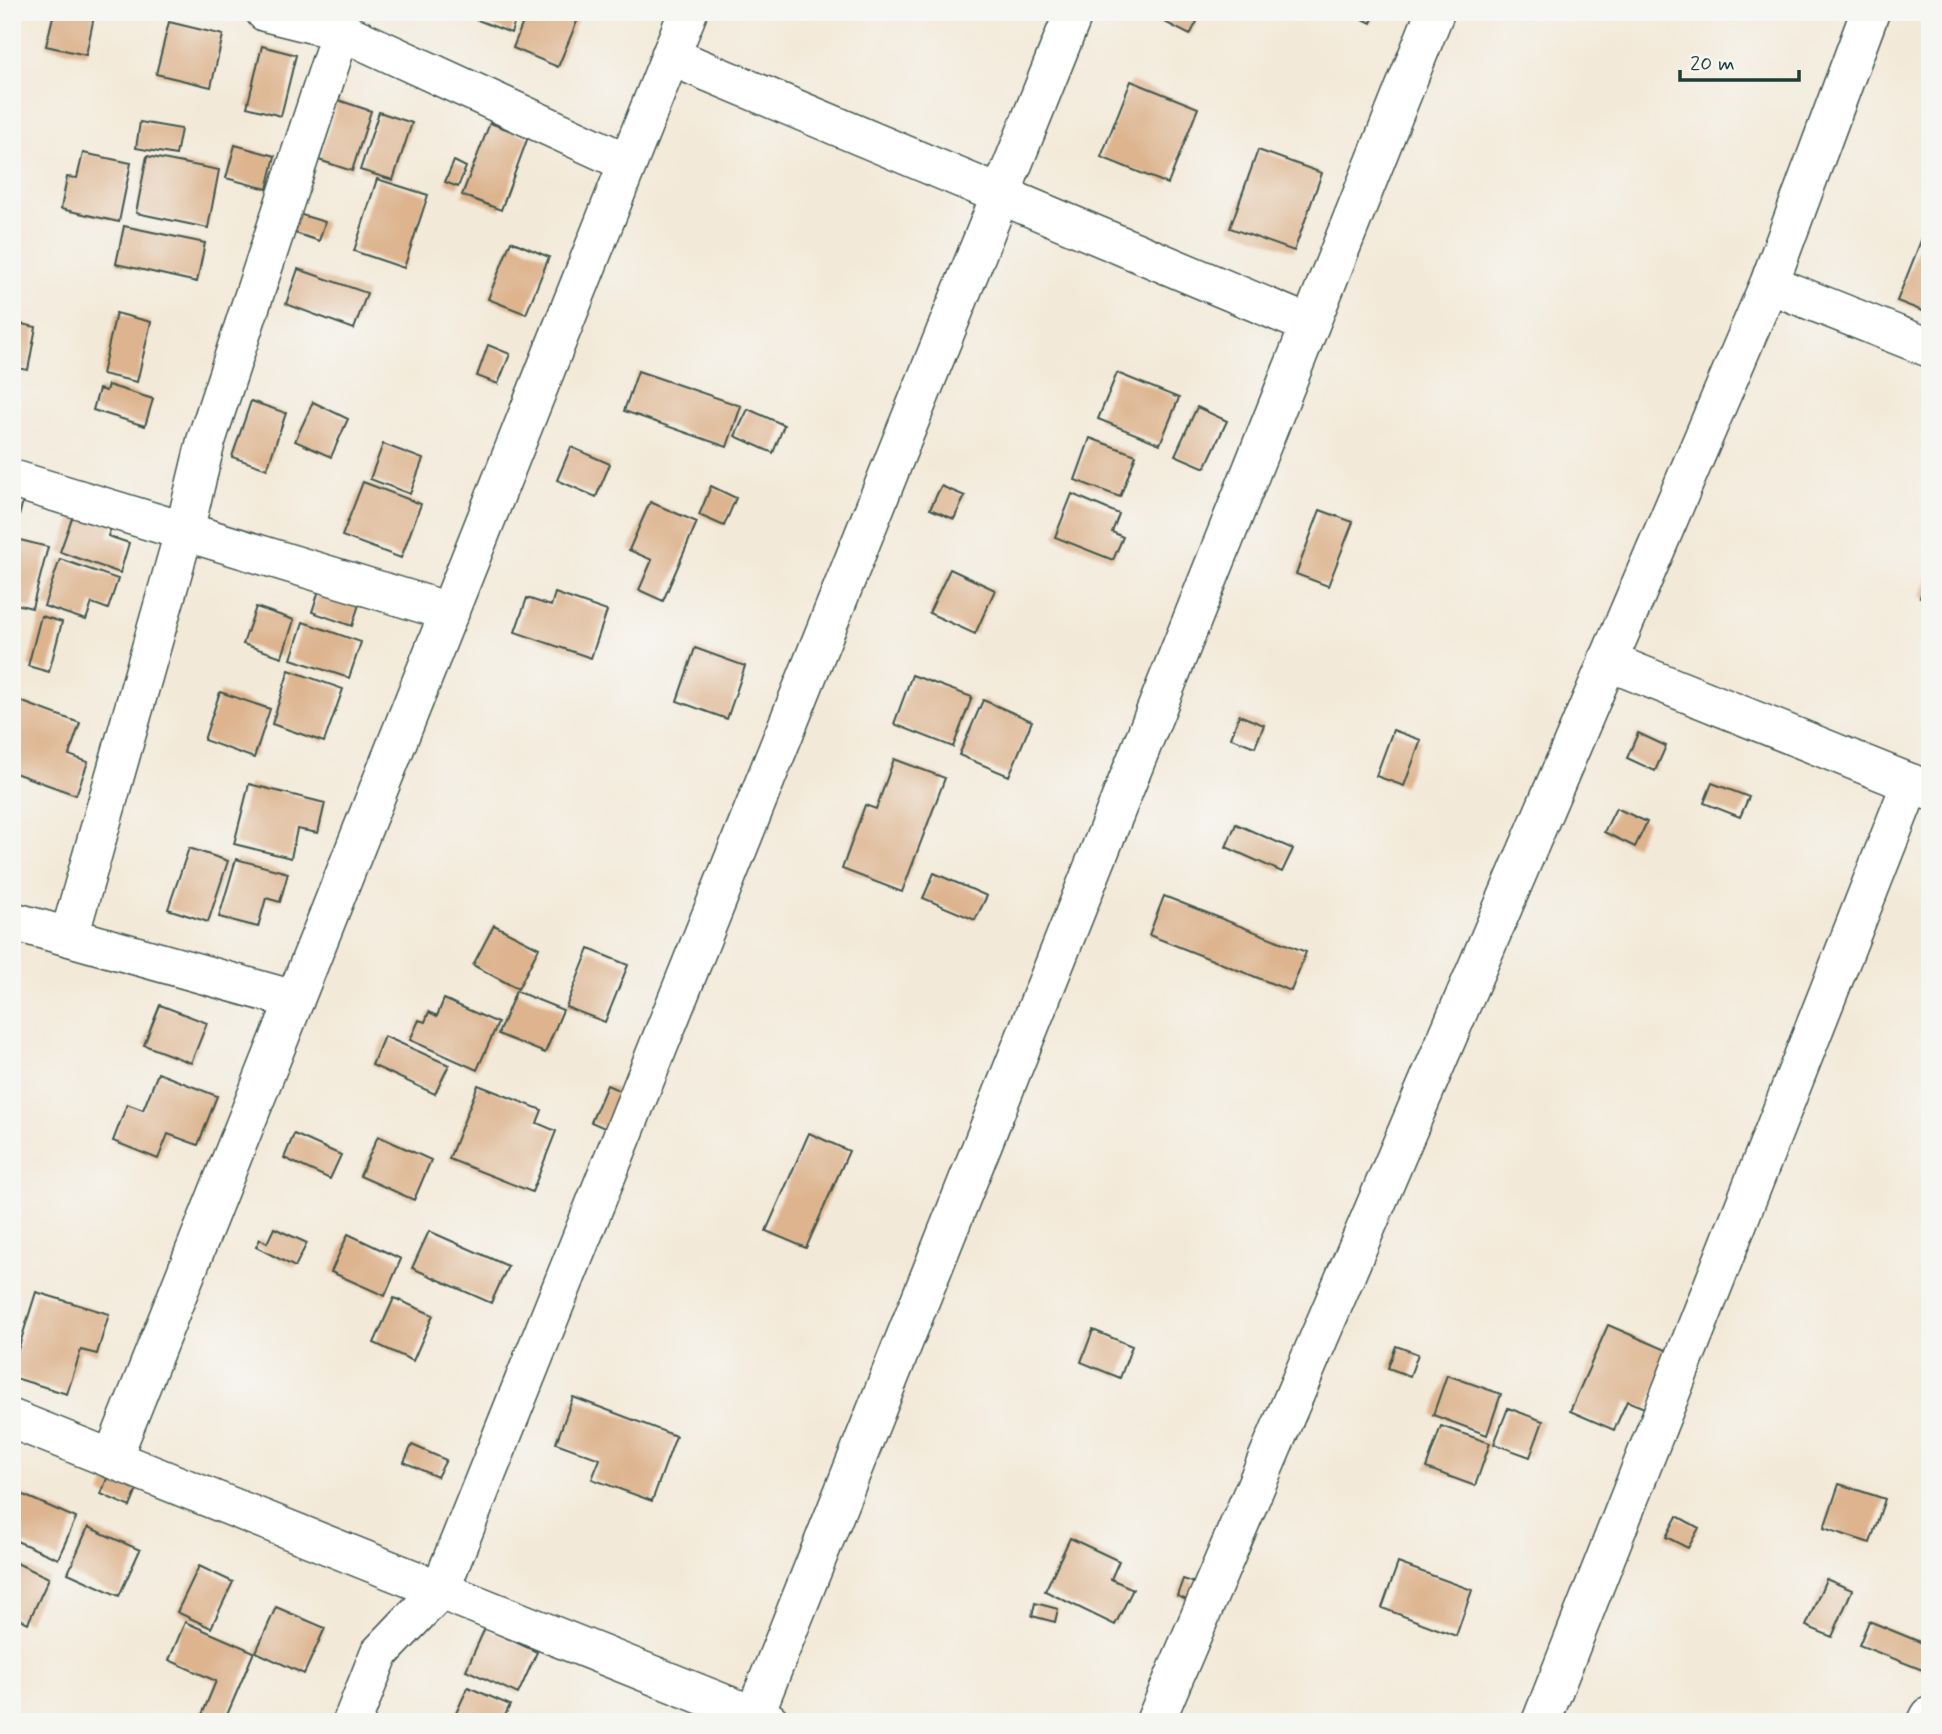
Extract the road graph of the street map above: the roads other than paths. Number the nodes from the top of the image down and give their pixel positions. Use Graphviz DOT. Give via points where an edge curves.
graph roads {
  1 [pos="265,12"];
  2 [pos="688,12"];
  3 [pos="1074,12"];
  4 [pos="1435,12"];
  5 [pos="1870,12"];
  6 [pos="341,31"];
  7 [pos="670,57"];
  8 [pos="628,163"];
  9 [pos="1000,195"];
  10 [pos="1769,284"];
  11 [pos="1310,325"];
  12 [pos="1930,348"];
  13 [pos="12,479"];
  14 [pos="184,531"];
  15 [pos="450,612"];
  16 [pos="1607,661"];
  17 [pos="1920,787"];
  18 [pos="12,921"];
  19 [pos="69,937"];
  20 [pos="295,1000"];
  21 [pos="12,1419"];
  22 [pos="112,1459"];
  23 [pos="440,1590"];
  24 [pos="1930,1716"];
  25 [pos="762,1719"];
  26 [pos="352,1722"];
  27 [pos="1155,1722"];
  28 [pos="1541,1722"];
  29 [pos="1927,1722"];
  1 -- 6 [label="street"];
  2 -- 7 [label="street"];
  3 -- 9 [label="street"];
  4 -- 11 [label="street"];
  5 -- 10 [label="street"];
  6 -- 8 [label="street"];
  6 -- 14 [label="street" via="206,441"];
  7 -- 8 [label="street"];
  7 -- 9 [label="street"];
  8 -- 15 [label="street"];
  9 -- 11 [label="street"];
  9 -- 23 [label="street"];
  10 -- 12 [label="street"];
  10 -- 16 [label="street"];
  11 -- 25 [label="street"];
  13 -- 14 [label="street"];
  14 -- 15 [label="street"];
  14 -- 19 [label="street"];
  15 -- 20 [label="street"];
  16 -- 17 [label="street"];
  16 -- 27 [label="street"];
  17 -- 28 [label="street"];
  18 -- 19 [label="street"];
  19 -- 20 [label="street"];
  20 -- 22 [label="street"];
  21 -- 22 [label="street"];
  22 -- 23 [label="street"];
  23 -- 25 [label="street"];
  23 -- 26 [label="street" via="379,1654"];
  24 -- 29 [label="street"];
}
